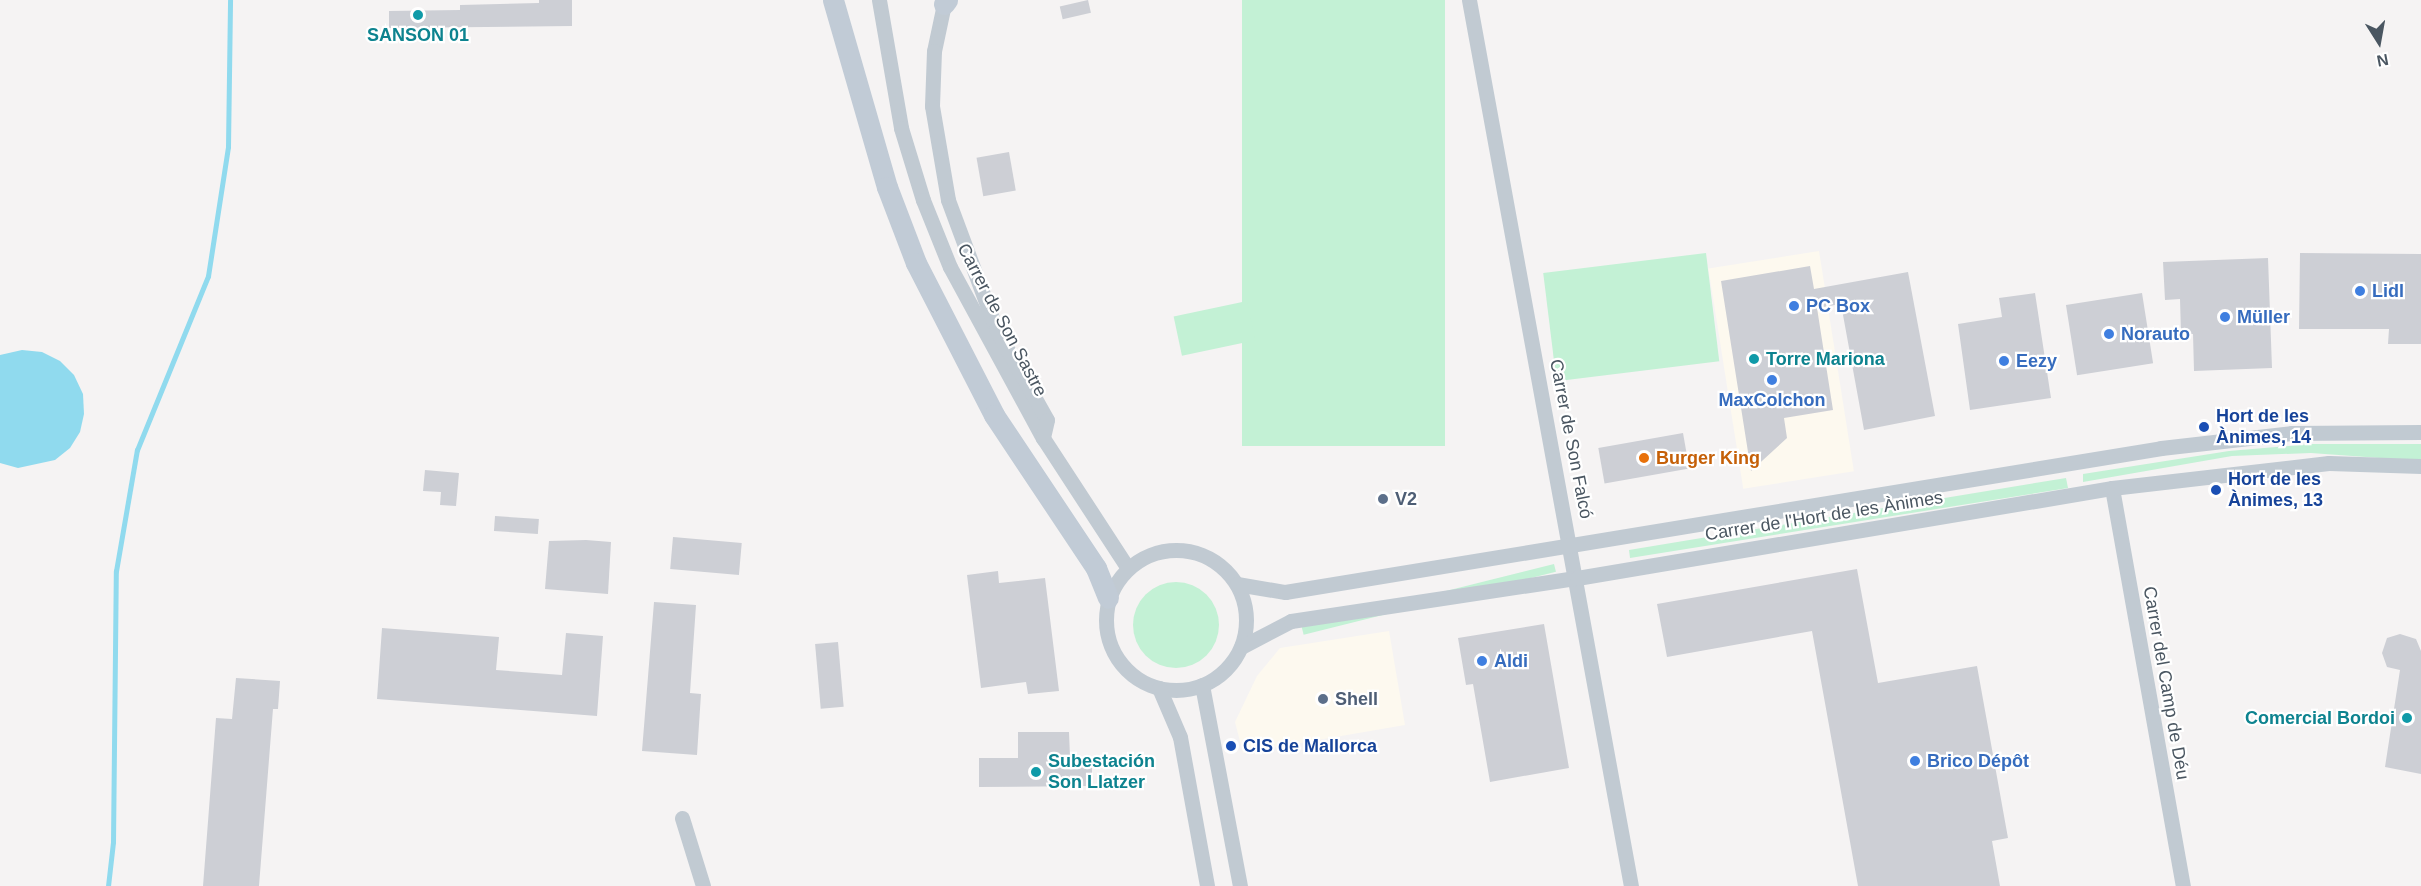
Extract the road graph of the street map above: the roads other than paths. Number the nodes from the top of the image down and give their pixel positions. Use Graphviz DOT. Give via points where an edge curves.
graph roads {
  1 [pos="833,0"];
  2 [pos="879,0"];
  3 [pos="1469,0"];
  4 [pos="945,1"];
  5 [pos="2421,432"];
  6 [pos="1043,438"];
  7 [pos="2421,466"];
  8 [pos="2112,488"];
  9 [pos="1571,546"];
  10 [pos="1127,567"];
  11 [pos="1577,578"];
  12 [pos="1237,584"];
  13 [pos="1108,598"];
  14 [pos="1241,647"];
  15 [pos="1202,685"];
  16 [pos="1160,688"];
  17 [pos="682,818"];
  18 [pos="703,886"];
  19 [pos="1207,886"];
  20 [pos="1240,886"];
  21 [pos="1631,886"];
  22 [pos="2183,886"];
  1 -- 13 [label="street" via="887,187 916,263 994,415 1096,568"];
  2 -- 6 [label="street, Carrer de Son Sastre" via="901,128 922,200 969,306"];
  3 -- 9 [label="street, Carrer de Son Falcó"];
  4 -- 6 [label="street" via="934,51 932,106 946,192 996,329 1047,420"];
  5 -- 9 [label="street, Carrer de l'Hort de les Ànimes" via="2292,433 2161,448"];
  6 -- 10 [label="street, Carrer de Son Sastre"];
  7 -- 8 [label="street, Carrer de l'Hort de les Ànimes" via="2329,462"];
  8 -- 11 [label="street, Carrer de l'Hort de les Ànimes"];
  8 -- 22 [label="street, Carrer del Camp de Déu"];
  9 -- 11 [label="street, Carrer de Son Falcó"];
  9 -- 12 [label="street, Carrer de l'Hort de les Ànimes" via="1285,592"];
  10 -- 12 [label="street" via="1156,551 1180,549 1202,554 1222,566"];
  10 -- 13 [label="street"];
  11 -- 14 [label="street, Carrer de l'Hort de les Ànimes" via="1291,621"];
  11 -- 21 [label="street, Carrer de Son Falcó"];
  12 -- 14 [label="street" via="1245,604 1246,626"];
  13 -- 16 [label="street" via="1105,621 1109,644 1120,664 1138,680"];
  14 -- 15 [label="street" via="1225,669"];
  15 -- 16 [label="street"];
  15 -- 20 [label="street"];
  16 -- 19 [label="street" via="1180,738"];
  17 -- 18 [label="street"];
}
